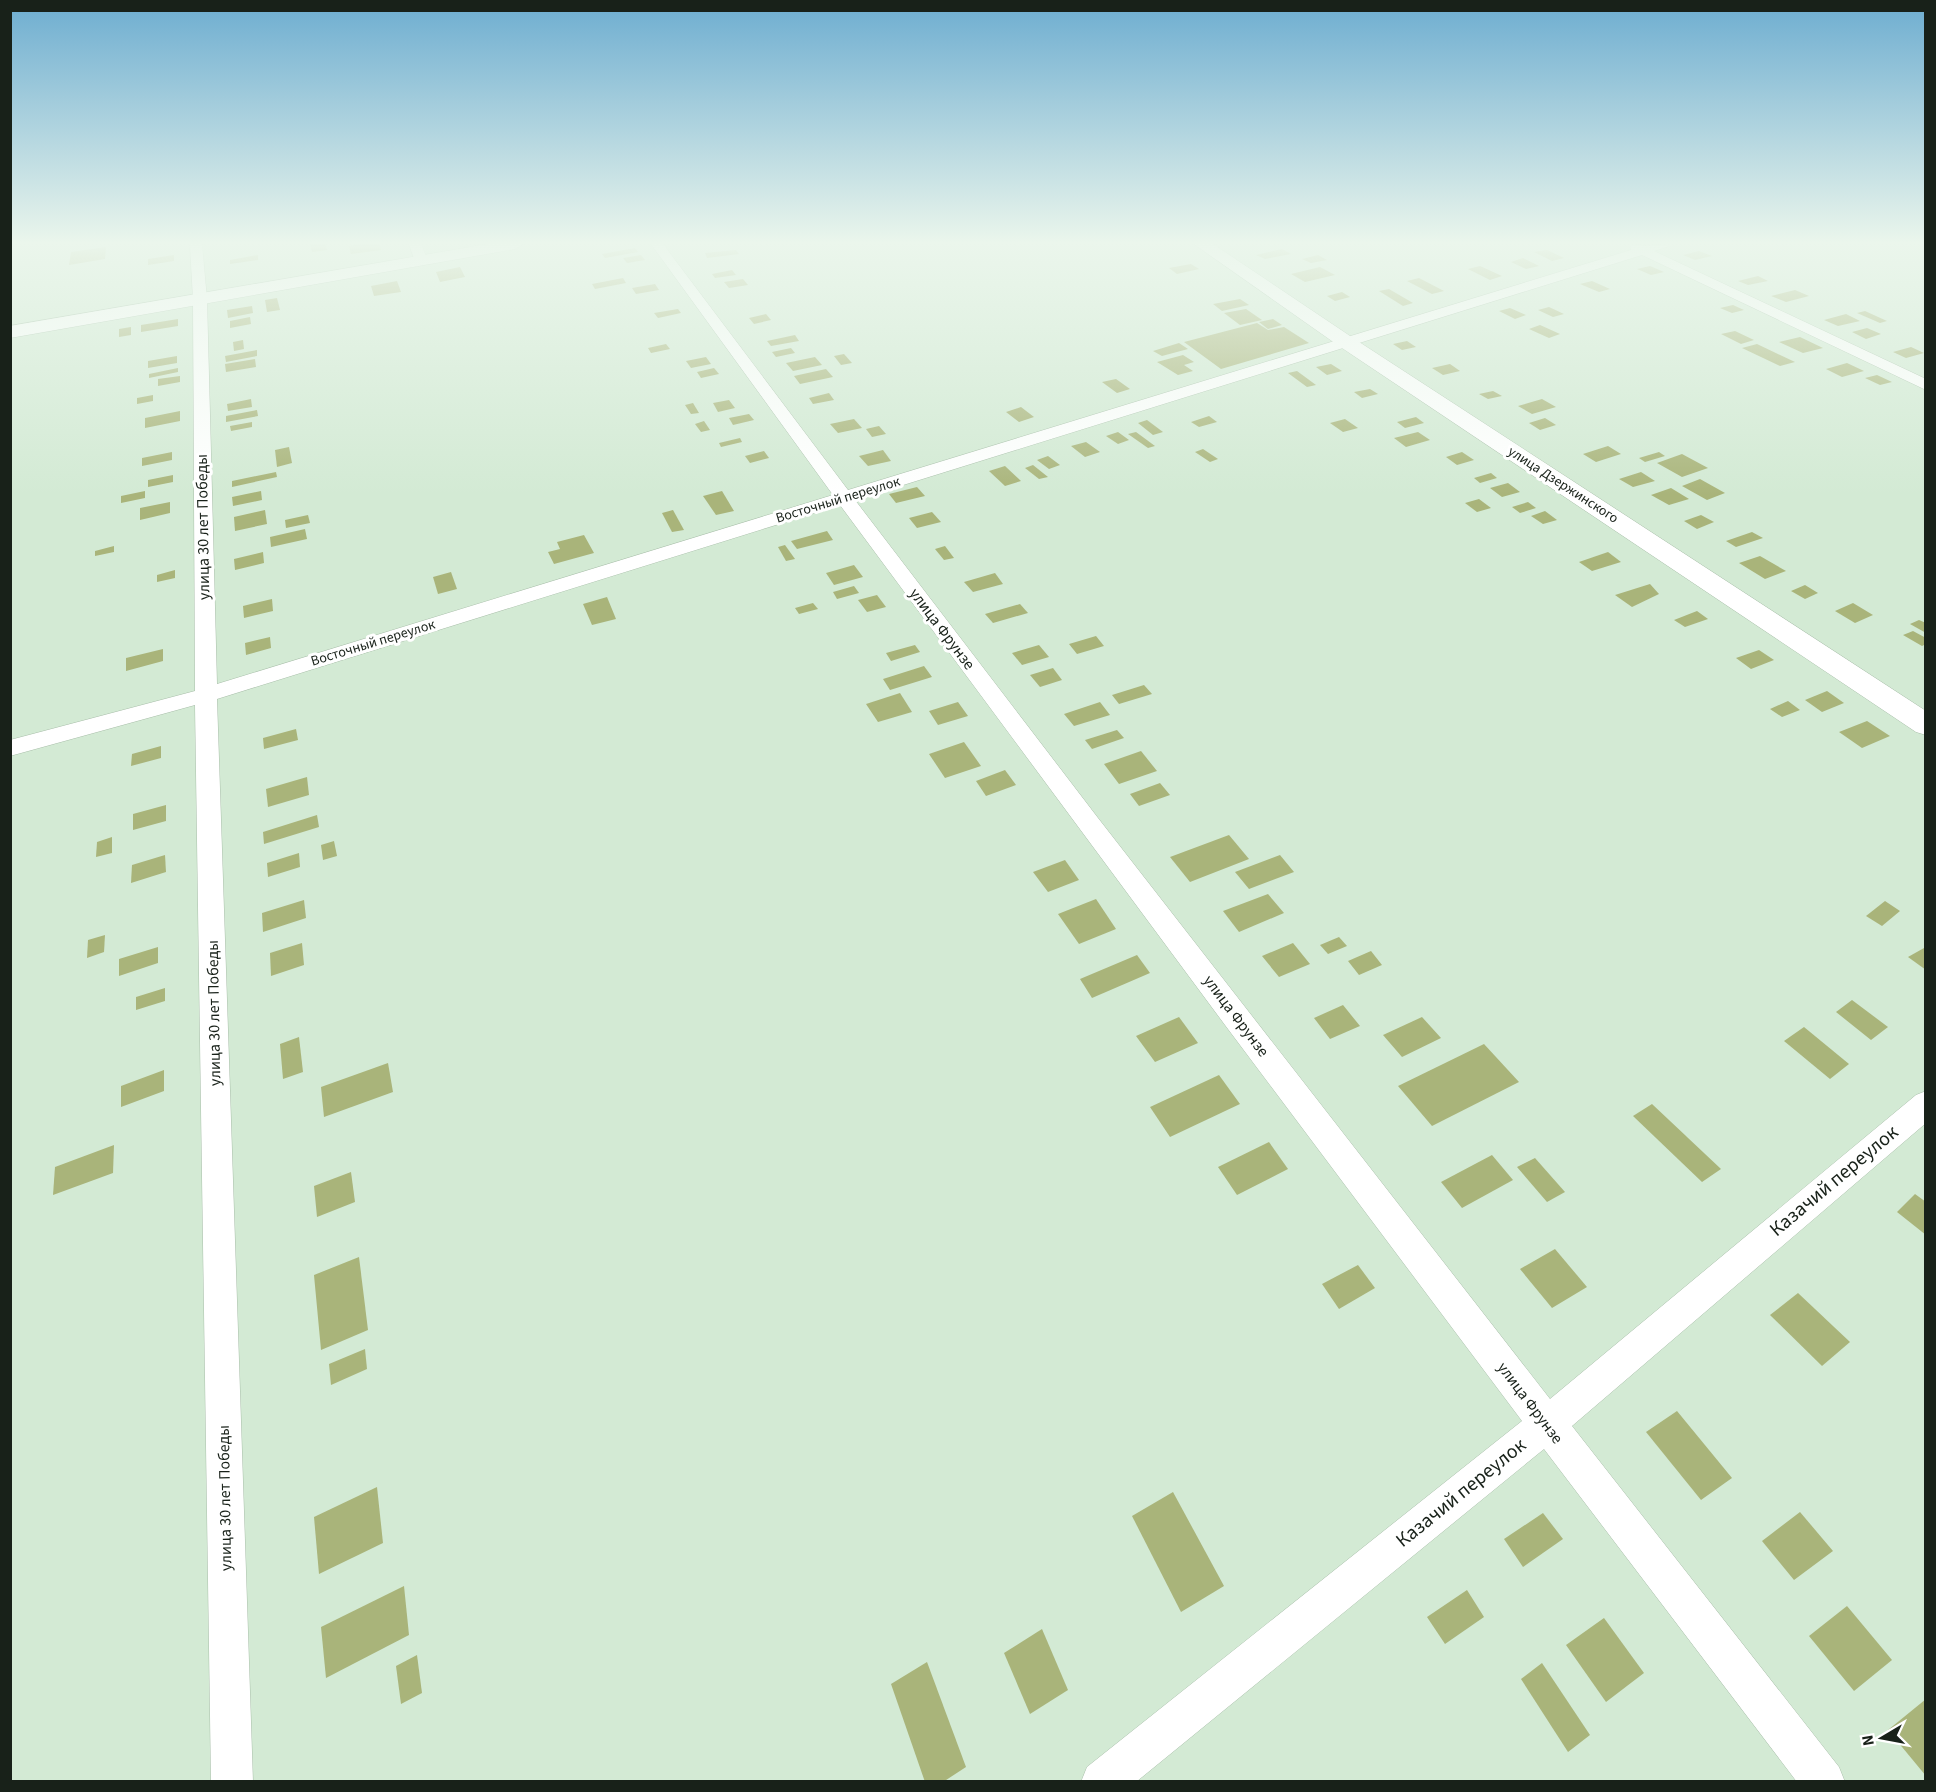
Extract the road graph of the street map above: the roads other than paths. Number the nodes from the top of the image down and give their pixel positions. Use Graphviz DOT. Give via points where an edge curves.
graph roads {
  1 [pos="35,328"];
  2 [pos="200,328"];
  3 [pos="718,328"];
  4 [pos="1325,328"];
  5 [pos="1390,328"];
  6 [pos="1805,328"];
  7 [pos="10,332"];
  8 [pos="1346,342"];
  9 [pos="1926,385"];
  10 [pos="843,498"];
  11 [pos="206,695"];
  12 [pos="1926,725"];
  13 [pos="10,748"];
  14 [pos="1926,1104"];
  15 [pos="1546,1424"];
  16 [pos="232,1782"];
  17 [pos="1102,1782"];
  18 [pos="1824,1782"];
  1 -- 7 [label="street"];
  2 -- 11 [label="street, улица 30 лет Победы"];
  3 -- 10 [label="street, улица Фрунзе"];
  4 -- 8 [label="street, улица Дзержинского"];
  5 -- 8 [label="street, Восточный переулок"];
  6 -- 9 [label="street"];
  8 -- 10 [label="street, Восточный переулок"];
  8 -- 12 [label="street, улица Дзержинского"];
  10 -- 11 [label="street, Восточный переулок"];
  10 -- 15 [label="street, улица Фрунзе"];
  11 -- 13 [label="street, Восточный переулок"];
  11 -- 16 [label="street, улица 30 лет Победы"];
  14 -- 15 [label="street, Казачий переулок"];
  15 -- 17 [label="street, Казачий переулок"];
  15 -- 18 [label="street, улица Фрунзе"];
}
